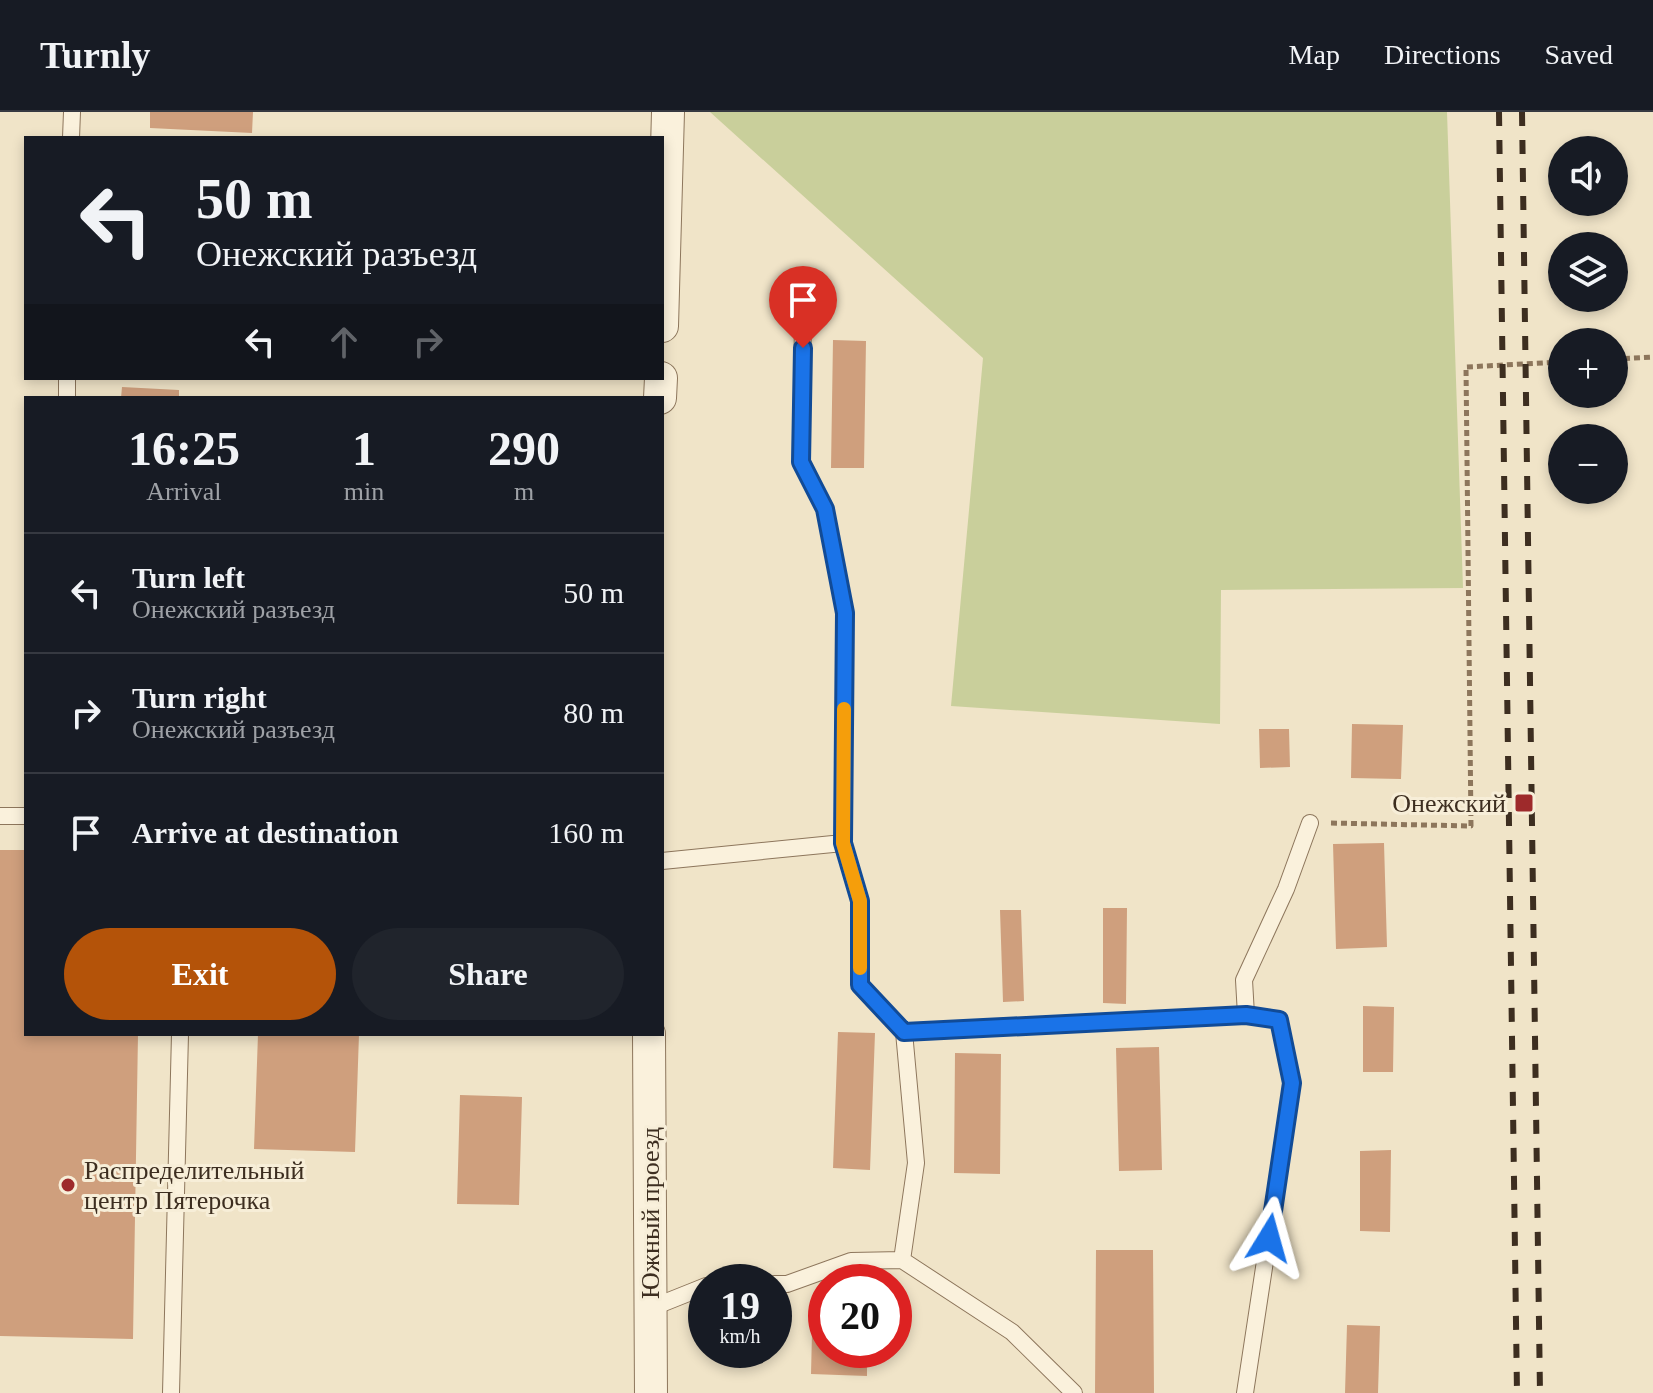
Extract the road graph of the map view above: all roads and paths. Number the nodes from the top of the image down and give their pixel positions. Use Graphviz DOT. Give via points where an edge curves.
graph roads {
  1 [pos="72,112"];
  2 [pos="668,112"];
  3 [pos="71,136"];
  4 [pos="664,255"];
  5 [pos="803,320"];
  6 [pos="1653,357"];
  7 [pos="1628,358"];
  8 [pos="1548,363"];
  9 [pos="0,816"];
  10 [pos="24,816"];
  11 [pos="1310,823"];
  12 [pos="843,843"];
  13 [pos="664,861"];
  14 [pos="1246,1015"];
  15 [pos="904,1032"];
  16 [pos="180,1036"];
  17 [pos="649,1036"];
  18 [pos="902,1260"];
  19 [pos="792,1282"];
  20 [pos="688,1293"];
  21 [pos="651,1308"];
  22 [pos="171,1393"];
  23 [pos="651,1393"];
  24 [pos="1074,1393"];
  25 [pos="1245,1393"];
  1 -- 3 [label="lane"];
  2 -- 4 [label="street"];
  5 -- 12 [label="lane" via="801,462 825,509 845,613"];
  6 -- 7 [label="path"];
  8 -- 11 [label="path" via="1466,367 1471,826"];
  9 -- 10 [label="lane"];
  11 -- 14 [label="lane" via="1244,980"];
  12 -- 13 [label="lane"];
  12 -- 15 [label="lane" via="860,901 860,985"];
  14 -- 15 [label="lane"];
  14 -- 25 [label="lane" via="1279,1020 1292,1083"];
  15 -- 18 [label="lane" via="916,1163"];
  16 -- 22 [label="lane"];
  17 -- 21 [label="street, Южный проезд"];
  18 -- 19 [label="lane" via="851,1261"];
  18 -- 24 [label="lane" via="1012,1332"];
  20 -- 21 [label="lane"];
  21 -- 23 [label="street, Южный проезд"];
}
